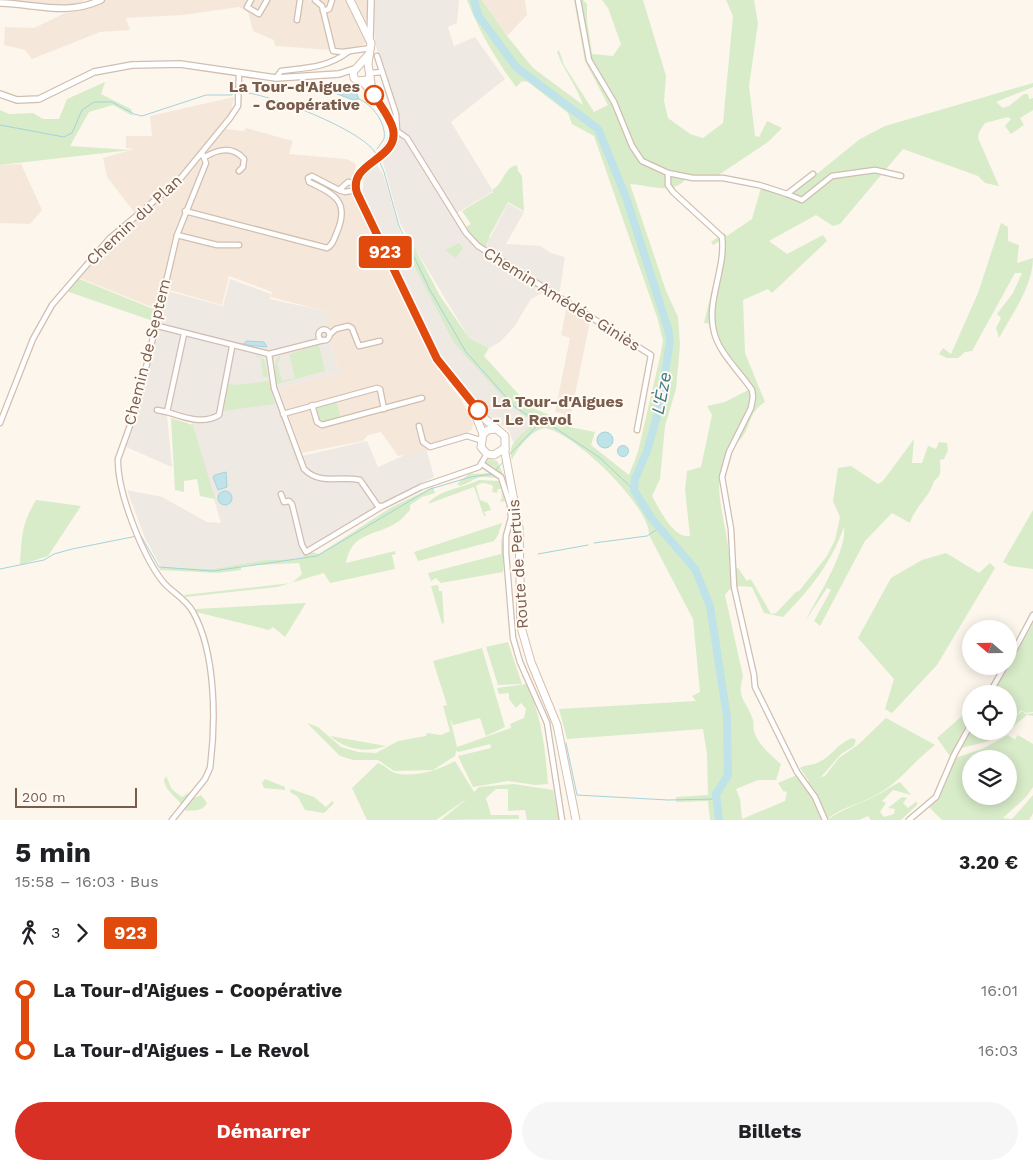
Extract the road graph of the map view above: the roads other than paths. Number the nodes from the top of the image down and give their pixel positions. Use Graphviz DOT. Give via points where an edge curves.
graph roads {
  1 [pos="101,0"];
  2 [pos="251,0"];
  3 [pos="267,0"];
  4 [pos="300,0"];
  5 [pos="315,0"];
  6 [pos="332,0"];
  7 [pos="350,0"];
  8 [pos="371,0"];
  9 [pos="578,0"];
  10 [pos="9,2"];
  11 [pos="0,3"];
  12 [pos="84,3"];
  13 [pos="323,10"];
  14 [pos="296,20"];
  15 [pos="370,21"];
  16 [pos="364,28"];
  17 [pos="370,48"];
  18 [pos="349,52"];
  19 [pos="377,56"];
  20 [pos="357,67"];
  21 [pos="382,72"];
  22 [pos="239,74"];
  23 [pos="339,74"];
  24 [pos="368,75"];
  25 [pos="276,78"];
  26 [pos="354,78"];
  27 [pos="0,94"];
  28 [pos="395,132"];
  29 [pos="203,155"];
  30 [pos="239,171"];
  31 [pos="668,173"];
  32 [pos="814,174"];
  33 [pos="902,176"];
  34 [pos="356,186"];
  35 [pos="340,190"];
  36 [pos="787,194"];
  37 [pos="185,211"];
  38 [pos="177,236"];
  39 [pos="239,245"];
  40 [pos="154,325"];
  41 [pos="184,334"];
  42 [pos="330,334"];
  43 [pos="324,340"];
  44 [pos="380,341"];
  45 [pos="232,346"];
  46 [pos="269,354"];
  47 [pos="422,398"];
  48 [pos="468,398"];
  49 [pos="312,405"];
  50 [pos="384,409"];
  51 [pos="157,410"];
  52 [pos="167,412"];
  53 [pos="282,414"];
  54 [pos="0,423"];
  55 [pos="419,426"];
  56 [pos="496,429"];
  57 [pos="637,430"];
  58 [pos="481,437"];
  59 [pos="505,448"];
  60 [pos="491,454"];
  61 [pos="482,464"];
  62 [pos="510,481"];
  63 [pos="281,494"];
  64 [pos="383,506"];
  65 [pos="1033,615"];
  66 [pos="1018,643"];
  67 [pos="962,740"];
  68 [pos="172,820"];
  69 [pos="562,820"];
  70 [pos="576,820"];
  71 [pos="825,820"];
  72 [pos="909,820"];
  1 -- 12 [label="street"];
  2 -- 3 [label="street" via="247,7 259,14"];
  4 -- 14 [label="street"];
  5 -- 13 [label="street"];
  6 -- 13 [label="street" via="329,9"];
  7 -- 16 [label="main road"];
  8 -- 15 [label="street"];
  9 -- 31 [label="street" via="589,60 614,102 632,146 642,161"];
  10 -- 11 [label="street"];
  10 -- 12 [label="street" via="59,10"];
  13 -- 18 [label="street" via="332,50"];
  15 -- 16 [label="street"];
  15 -- 17 [label="street"];
  16 -- 17 [label="main road"];
  17 -- 18 [label="street"];
  17 -- 20 [label="main road"];
  17 -- 24 [label="main road"];
  18 -- 25 [label="street" via="324,65 281,71"];
  19 -- 21 [label="street"];
  20 -- 23 [label="street"];
  20 -- 24 [label="main road"];
  20 -- 26 [label="main road"];
  21 -- 24 [label="street"];
  21 -- 28 [label="street" via="396,114"];
  22 -- 25 [label="street"];
  22 -- 27 [label="street" via="180,64 132,65 94,72 39,99 25,101"];
  22 -- 29 [label="street, Chemin du Plan" via="236,110"];
  23 -- 25 [label="street"];
  23 -- 26 [label="street"];
  24 -- 26 [label="main road"];
  24 -- 28 [label="main road" via="372,91"];
  28 -- 34 [label="main road" via="390,146 361,171"];
  28 -- 57 [label="street, Chemin Amédée Giniès" via="407,138 466,233 478,246 651,356"];
  29 -- 30 [label="street" via="230,150 244,159"];
  29 -- 37 [label="street, Chemin de Septem" via="205,166"];
  29 -- 54 [label="street, Chemin du Plan" via="104,244 52,305 33,339"];
  31 -- 36 [label="street" via="732,180"];
  31 -- 71 [label="street" via="668,184 673,192 722,237 723,254 712,308 714,333 752,390 753,397 751,408 729,452 722,477 732,529 734,587 755,688"];
  32 -- 36 [label="street"];
  33 -- 36 [label="street" via="876,170 855,172 832,176 802,200"];
  34 -- 35 [label="street" via="345,192"];
  34 -- 35 [label="street" via="348,182"];
  34 -- 48 [label="main road" via="437,359"];
  35 -- 37 [label="street" via="312,176 308,179 334,195 342,212 342,220 328,248"];
  37 -- 38 [label="street, Chemin de Septem"];
  38 -- 39 [label="street" via="217,245"];
  38 -- 40 [label="street, Chemin de Septem"];
  40 -- 41 [label="street"];
  40 -- 68 [label="street, Chemin de Septem" via="137,406 121,449 118,468 134,527 157,573 191,608 203,634 214,694 210,768"];
  41 -- 45 [label="street"];
  41 -- 52 [label="street"];
  42 -- 43 [label="street"];
  42 -- 43 [label="street" via="327,330 320,331 319,336"];
  42 -- 44 [label="street" via="348,326 352,328 358,346"];
  43 -- 46 [label="street"];
  45 -- 46 [label="street"];
  45 -- 52 [label="street" via="218,415 192,419"];
  46 -- 53 [label="street"];
  47 -- 50 [label="street"];
  48 -- 56 [label="main road"];
  48 -- 58 [label="main road"];
  49 -- 50 [label="street" via="320,425"];
  49 -- 50 [label="street" via="378,388"];
  49 -- 53 [label="street"];
  51 -- 52 [label="street"];
  53 -- 64 [label="street" via="306,471 325,480 360,480 376,504"];
  55 -- 58 [label="street" via="422,442 430,447 467,436"];
  56 -- 58 [label="main road" via="488,430"];
  56 -- 59 [label="main road" via="505,436"];
  58 -- 60 [label="main road" via="482,450"];
  59 -- 60 [label="main road"];
  59 -- 62 [label="main road, Route de Pertuis"];
  60 -- 61 [label="street"];
  60 -- 62 [label="main road, Route de Pertuis" via="503,465"];
  61 -- 64 [label="street" via="421,487"];
  61 -- 69 [label="street" via="501,477 510,505 506,553 513,638 548,727"];
  62 -- 70 [label="main road, Route de Pertuis" via="518,528 522,633 557,725"];
  63 -- 64 [label="street" via="284,502 292,504 303,549 309,552"];
  65 -- 66 [label="street"];
  67 -- 72 [label="street" via="936,797"];
}
